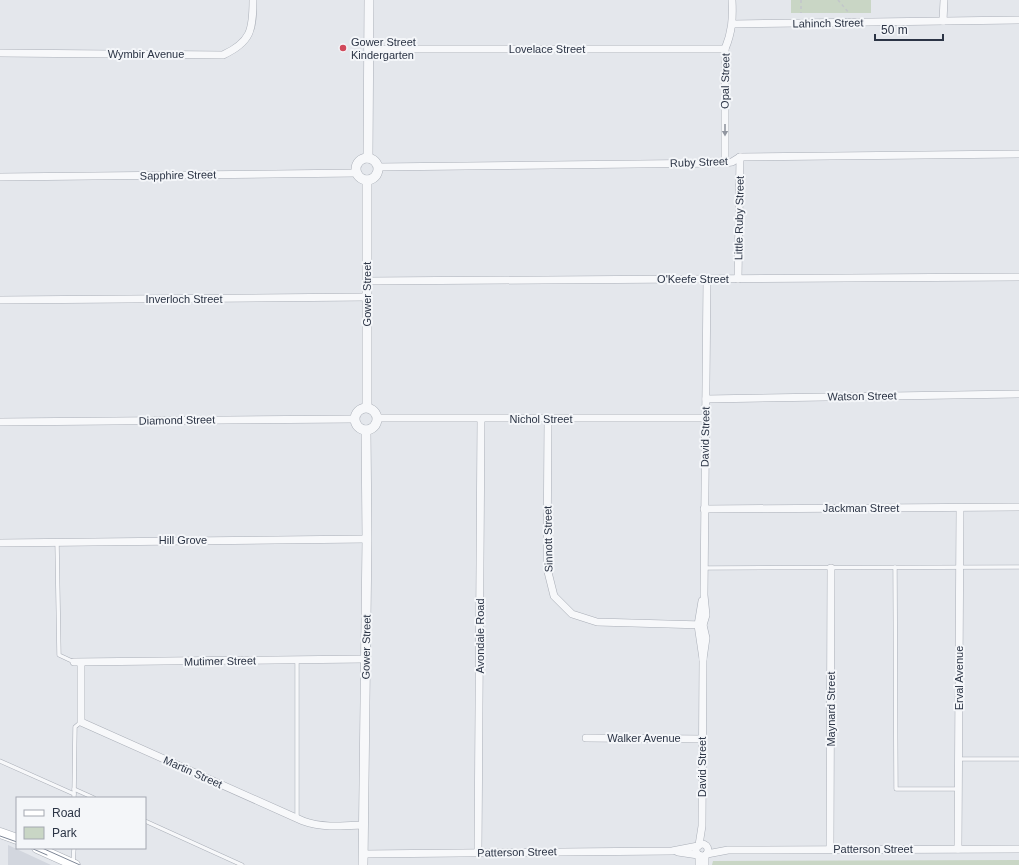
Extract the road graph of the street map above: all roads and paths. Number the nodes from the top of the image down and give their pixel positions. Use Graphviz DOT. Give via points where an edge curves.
graph roads {
  1 [pos="254,0"];
  2 [pos="369,0"];
  3 [pos="732,0"];
  4 [pos="801,0"];
  5 [pos="838,0"];
  6 [pos="944,0"];
  7 [pos="801,13"];
  8 [pos="849,13"];
  9 [pos="1019,20"];
  10 [pos="943,21"];
  11 [pos="733,24"];
  12 [pos="368,49"];
  13 [pos="725,49"];
  14 [pos="0,53"];
  15 [pos="1019,154"];
  16 [pos="740,157"];
  17 [pos="368,158"];
  18 [pos="725,163"];
  19 [pos="378,167"];
  20 [pos="357,173"];
  21 [pos="0,177"];
  22 [pos="367,180"];
  23 [pos="1019,277"];
  24 [pos="706,279"];
  25 [pos="738,279"];
  26 [pos="367,281"];
  27 [pos="368,297"];
  28 [pos="0,300"];
  29 [pos="1019,394"];
  30 [pos="706,399"];
  31 [pos="367,407"];
  32 [pos="355,418"];
  33 [pos="378,418"];
  34 [pos="548,418"];
  35 [pos="704,418"];
  36 [pos="481,419"];
  37 [pos="0,422"];
  38 [pos="366,430"];
  39 [pos="1019,507"];
  40 [pos="960,508"];
  41 [pos="704,509"];
  42 [pos="367,539"];
  43 [pos="57,541"];
  44 [pos="0,543"];
  45 [pos="895,567"];
  46 [pos="959,567"];
  47 [pos="1019,567"];
  48 [pos="704,568"];
  49 [pos="831,568"];
  50 [pos="700,625"];
  51 [pos="365,659"];
  52 [pos="297,660"];
  53 [pos="78,662"];
  54 [pos="81,722"];
  55 [pos="586,738"];
  56 [pos="702,739"];
  57 [pos="958,759"];
  58 [pos="1019,759"];
  59 [pos="0,761"];
  60 [pos="74,789"];
  61 [pos="958,789"];
  62 [pos="74,796"];
  63 [pos="92,797"];
  64 [pos="297,818"];
  65 [pos="146,821"];
  66 [pos="363,825"];
  67 [pos="0,833"];
  68 [pos="16,839"];
  69 [pos="39,849"];
  70 [pos="74,849"];
  71 [pos="830,849"];
  72 [pos="958,849"];
  73 [pos="1019,849"];
  74 [pos="702,850"];
  75 [pos="478,852"];
  76 [pos="363,854"];
  77 [pos="74,865"];
  78 [pos="242,865"];
  79 [pos="363,865"];
  80 [pos="699,865"];
  81 [pos="705,865"];
  1 -- 14 [label="street, Wymbir Avenue" via="253,17 247,39 236,49 223,55"];
  2 -- 12 [label="street"];
  3 -- 11 [label="street, Opal Street"];
  4 -- 7 [label="path"];
  5 -- 8 [label="path"];
  6 -- 10 [label="street"];
  9 -- 10 [label="street, Lahinch Street"];
  10 -- 11 [label="street, Lahinch Street"];
  11 -- 13 [label="street, Opal Street"];
  12 -- 13 [label="street, Lovelace Street"];
  12 -- 17 [label="street"];
  13 -- 18 [label="street, Opal Street, one-way"];
  15 -- 16 [label="street, Ruby Street"];
  16 -- 18 [label="street, Ruby Street"];
  16 -- 25 [label="street, Little Ruby Street"];
  17 -- 19 [label="street"];
  17 -- 20 [label="street" via="357,165"];
  18 -- 19 [label="street, Ruby Street"];
  19 -- 22 [label="street" via="374,178"];
  20 -- 21 [label="street, Sapphire Street"];
  20 -- 22 [label="street"];
  22 -- 26 [label="street, Gower Street"];
  23 -- 25 [label="street, O'Keefe Street"];
  24 -- 25 [label="street, O'Keefe Street"];
  24 -- 26 [label="street, O'Keefe Street"];
  24 -- 30 [label="street, David Street"];
  26 -- 27 [label="street, Gower Street"];
  27 -- 28 [label="street, Inverloch Street"];
  27 -- 31 [label="street, Gower Street"];
  29 -- 30 [label="street, Watson Street"];
  30 -- 35 [label="street, David Street"];
  31 -- 32 [label="street" via="359,410"];
  31 -- 33 [label="street" via="374,410"];
  32 -- 37 [label="street, Diamond Street"];
  32 -- 38 [label="street" via="359,427"];
  33 -- 36 [label="street, Nichol Street"];
  33 -- 38 [label="street" via="374,427"];
  34 -- 35 [label="street, Nichol Street"];
  34 -- 36 [label="street, Nichol Street"];
  34 -- 50 [label="street, Sinnott Street" via="547,568 554,596 572,614 597,622"];
  35 -- 41 [label="street, David Street"];
  36 -- 75 [label="street, Avondale Road"];
  38 -- 42 [label="street, Gower Street"];
  39 -- 40 [label="street, Jackman Street"];
  40 -- 41 [label="street, Jackman Street"];
  40 -- 46 [label="street, Erval Avenue"];
  41 -- 48 [label="street, David Street"];
  42 -- 43 [label="street, Hill Grove"];
  42 -- 51 [label="street, Gower Street"];
  43 -- 44 [label="street, Hill Grove"];
  43 -- 53 [label="lane" via="59,655"];
  45 -- 46 [label="lane"];
  45 -- 49 [label="lane"];
  45 -- 61 [label="lane" via="896,789"];
  46 -- 47 [label="lane"];
  46 -- 57 [label="street, Erval Avenue"];
  48 -- 49 [label="lane"];
  48 -- 50 [label="street, David Street" via="706,614"];
  49 -- 71 [label="street, Maynard Street"];
  50 -- 56 [label="street, David Street" via="706,638 703,659"];
  51 -- 52 [label="street, Mutimer Street"];
  51 -- 66 [label="street, Gower Street"];
  52 -- 53 [label="street, Mutimer Street"];
  52 -- 64 [label="lane"];
  53 -- 54 [label="street"];
  54 -- 60 [label="lane" via="75,727"];
  54 -- 64 [label="street, Martin Street"];
  55 -- 56 [label="street, Walker Avenue"];
  56 -- 74 [label="street, David Street"];
  57 -- 58 [label="lane"];
  57 -- 61 [label="street, Erval Avenue"];
  59 -- 62 [label="lane"];
  60 -- 62 [label="lane"];
  60 -- 63 [label="lane"];
  61 -- 72 [label="street, Erval Avenue"];
  64 -- 66 [label="street, Martin Street" via="312,824"];
  65 -- 78 [label="lane"];
  66 -- 76 [label="street, Gower Street"];
  67 -- 68 [label="main road"];
  69 -- 77 [label="main road"];
  70 -- 77 [label="lane"];
  71 -- 72 [label="street, Patterson Street"];
  71 -- 74 [label="street, Patterson Street"];
  72 -- 73 [label="street, Patterson Street"];
  74 -- 75 [label="street, Patterson Street"];
  74 -- 80 [label="street, David Street"];
  74 -- 81 [label="street, David Street"];
  75 -- 76 [label="street, Patterson Street"];
  76 -- 79 [label="street, Gower Street"];
}
